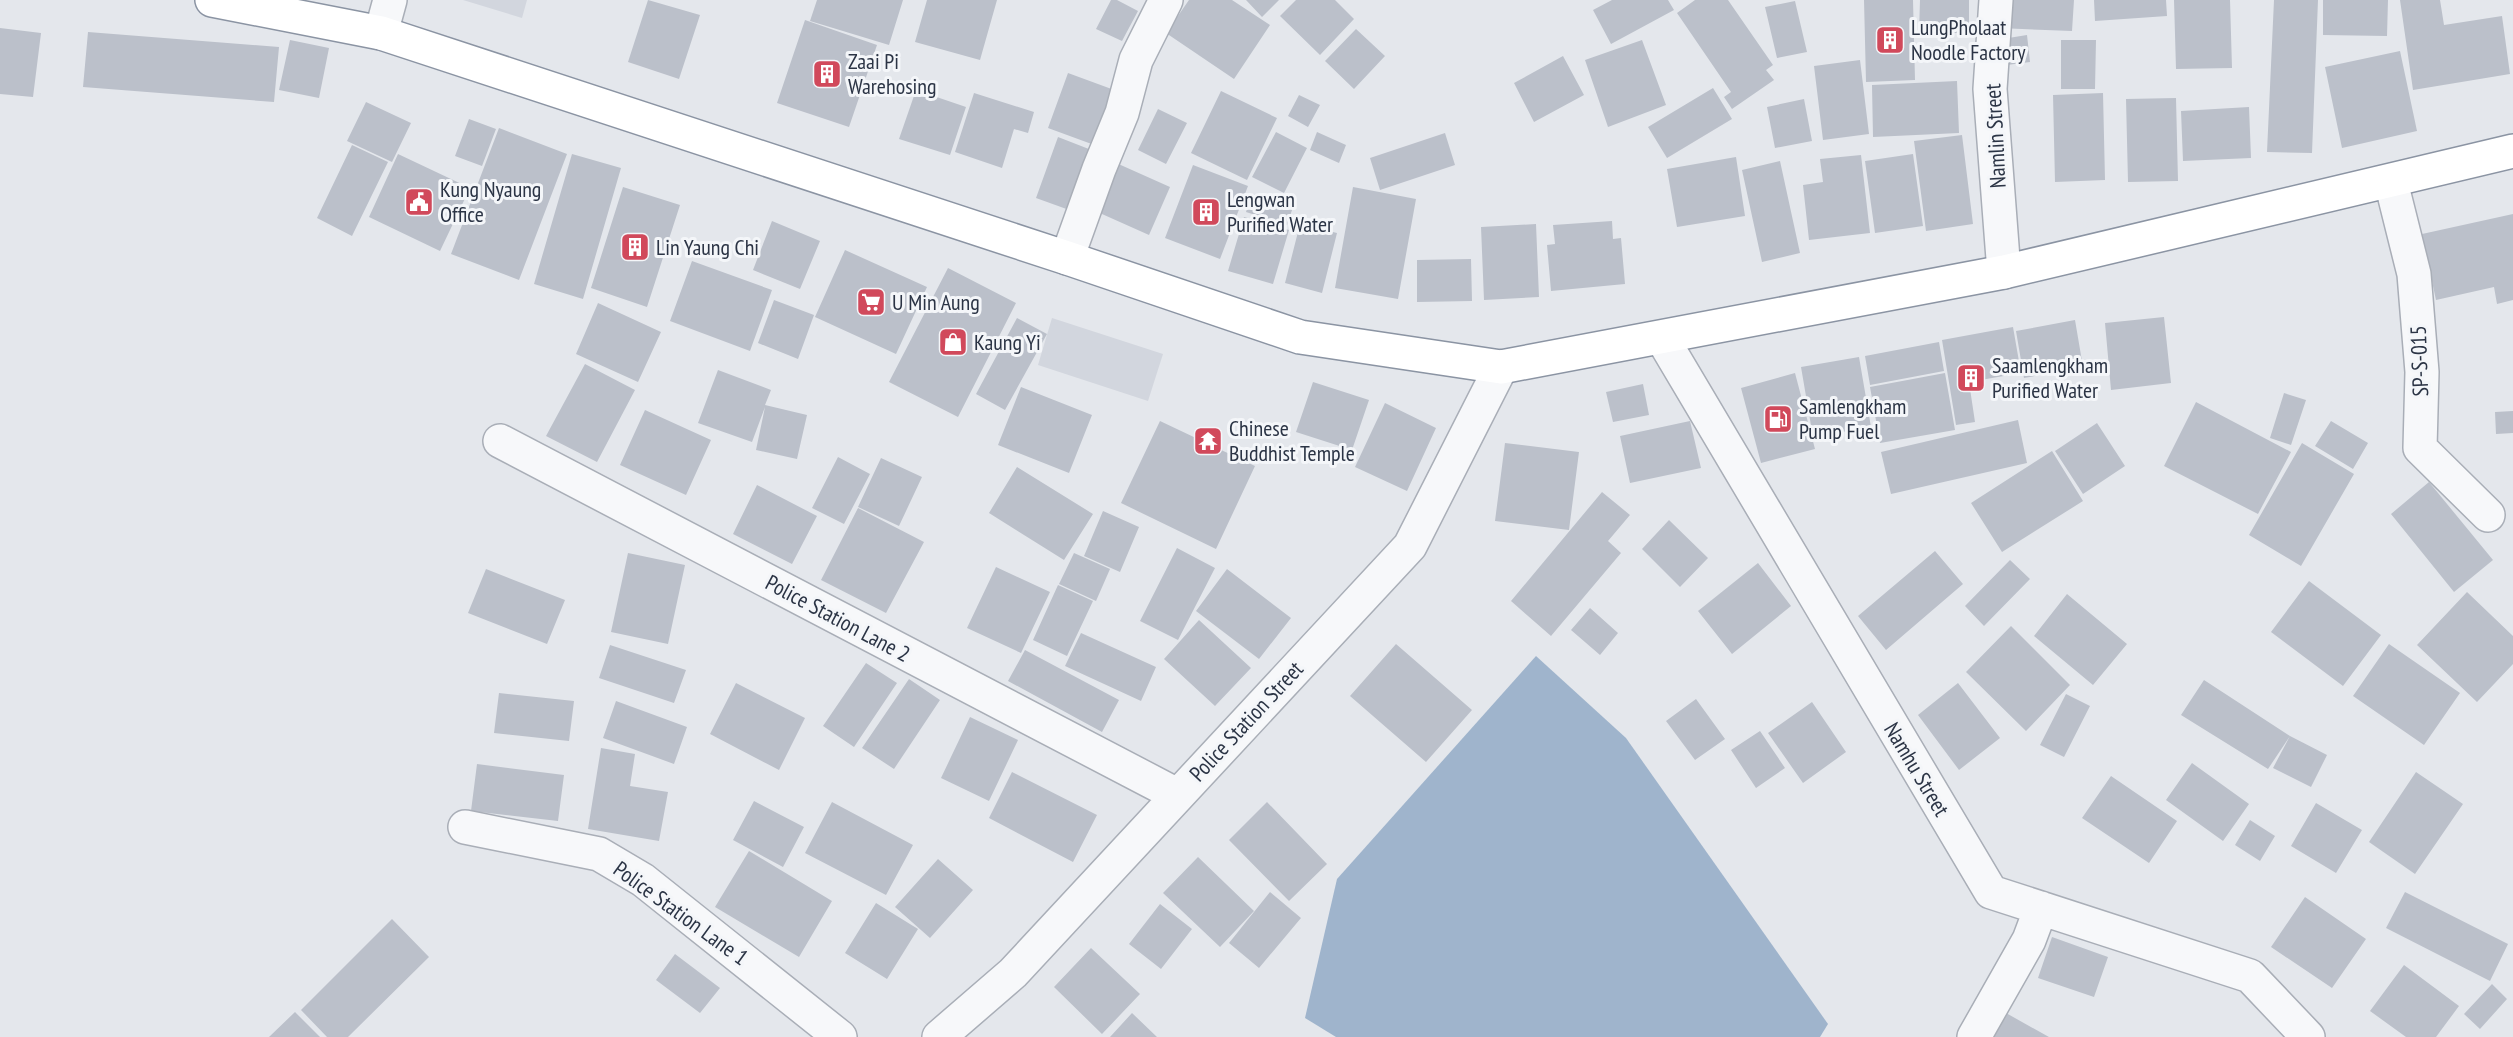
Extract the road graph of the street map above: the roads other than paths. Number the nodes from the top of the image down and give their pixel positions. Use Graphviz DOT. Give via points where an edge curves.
graph roads {
  1 [pos="212,0"];
  2 [pos="390,0"];
  3 [pos="1166,0"];
  4 [pos="1996,0"];
  5 [pos="381,33"];
  6 [pos="2513,151"];
  7 [pos="2391,182"];
  8 [pos="1067,258"];
  9 [pos="2004,272"];
  10 [pos="1662,338"];
  11 [pos="1501,367"];
  12 [pos="500,441"];
  13 [pos="2488,515"];
  14 [pos="1177,795"];
  15 [pos="465,827"];
  16 [pos="2041,908"];
  17 [pos="840,1037"];
  18 [pos="939,1037"];
  19 [pos="1974,1037"];
  20 [pos="2308,1037"];
  1 -- 5 [label="highway"];
  2 -- 5 [label="street"];
  3 -- 8 [label="street" via="1136,60 1122,113"];
  4 -- 9 [label="street, Namlin Street" via="1990,89"];
  5 -- 8 [label="highway"];
  6 -- 7 [label="highway"];
  7 -- 9 [label="highway"];
  7 -- 13 [label="street, SP-S-015" via="2414,274 2422,372 2420,448"];
  8 -- 11 [label="highway" via="1300,337"];
  9 -- 10 [label="highway"];
  10 -- 11 [label="highway"];
  10 -- 16 [label="street, Namhu Street" via="1991,892"];
  11 -- 14 [label="street, Police Station Street" via="1410,546"];
  12 -- 14 [label="street, Police Station Lane 2"];
  14 -- 18 [label="street, Police Station Street" via="1013,973"];
  15 -- 17 [label="street, Police Station Lane 1" via="599,854 643,880"];
  16 -- 19 [label="street" via="2029,940"];
  16 -- 20 [label="street, Namhu Street" via="2250,976"];
}
